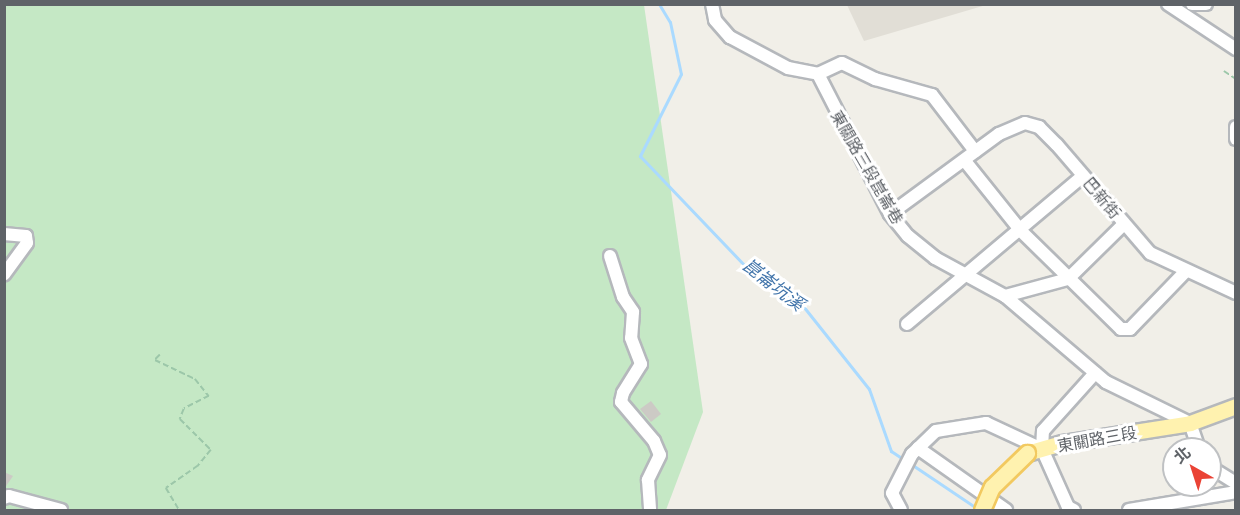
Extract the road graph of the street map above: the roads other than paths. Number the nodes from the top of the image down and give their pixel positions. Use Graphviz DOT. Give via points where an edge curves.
graph roads {
  1 [pos="712,4"];
  2 [pos="1168,4"];
  3 [pos="1192,4"];
  4 [pos="1206,4"];
  5 [pos="1236,49"];
  6 [pos="818,74"];
  7 [pos="1236,127"];
  8 [pos="1236,139"];
  9 [pos="975,151"];
  10 [pos="965,161"];
  11 [pos="1083,176"];
  12 [pos="890,214"];
  13 [pos="1124,224"];
  14 [pos="1021,231"];
  15 [pos="4,234"];
  16 [pos="610,256"];
  17 [pos="1186,271"];
  18 [pos="4,275"];
  19 [pos="966,276"];
  20 [pos="1068,279"];
  21 [pos="1236,293"];
  22 [pos="1005,296"];
  23 [pos="907,324"];
  24 [pos="1095,373"];
  25 [pos="1236,406"];
  26 [pos="1190,423"];
  27 [pos="1195,437"];
  28 [pos="918,448"];
  29 [pos="1042,449"];
  30 [pos="1222,474"];
  31 [pos="1236,483"];
  32 [pos="1236,492"];
  33 [pos="892,493"];
  34 [pos="4,498"];
  35 [pos="61,510"];
  36 [pos="650,510"];
  37 [pos="891,510"];
  38 [pos="901,510"];
  39 [pos="982,510"];
  40 [pos="1006,510"];
  41 [pos="1074,510"];
  42 [pos="1129,510"];
  1 -- 6 [label="street" via="715,20 730,37 788,68"];
  2 -- 5 [label="street"];
  3 -- 4 [label="street"];
  6 -- 9 [label="street" via="842,63 875,79 932,94"];
  6 -- 12 [label="street, 東關路三段崑崙巷"];
  7 -- 8 [label="street"];
  9 -- 10 [label="street, 巴新街"];
  9 -- 11 [label="street, 巴新街" via="1013,125 1024,123 1039,127"];
  10 -- 12 [label="street, 巴新街"];
  10 -- 14 [label="street"];
  11 -- 13 [label="street, 巴新街"];
  11 -- 14 [label="street"];
  12 -- 19 [label="street, 東關路三段崑崙巷" via="922,248"];
  13 -- 17 [label="street, 巴新街" via="1150,253"];
  13 -- 20 [label="street"];
  14 -- 19 [label="street"];
  14 -- 20 [label="street"];
  15 -- 18 [label="street" via="26,236 27,243"];
  16 -- 36 [label="street" via="623,297 633,312 631,338 641,364 621,402 654,441 660,456 648,480"];
  17 -- 20 [label="street" via="1126,330"];
  17 -- 21 [label="street, 巴新街"];
  19 -- 22 [label="street, 東關路三段崑崙巷"];
  19 -- 23 [label="street"];
  20 -- 22 [label="street"];
  22 -- 24 [label="street, 東關路三段崑崙巷"];
  24 -- 26 [label="street, 東關路三段崑崙巷"];
  24 -- 29 [label="street" via="1043,431"];
  25 -- 26 [label="main road, 東關路三段"];
  26 -- 27 [label="street"];
  26 -- 29 [label="main road, 東關路三段"];
  28 -- 29 [label="street" via="936,431 986,423"];
  28 -- 33 [label="street"];
  28 -- 40 [label="street"];
  29 -- 39 [label="main road, 東關路三段, bridge" via="1027,453 992,487"];
  29 -- 41 [label="street" via="1068,507"];
  30 -- 31 [label="street"];
  32 -- 42 [label="street"];
  33 -- 37 [label="street"];
  33 -- 38 [label="street"];
  34 -- 35 [label="street"];
}
